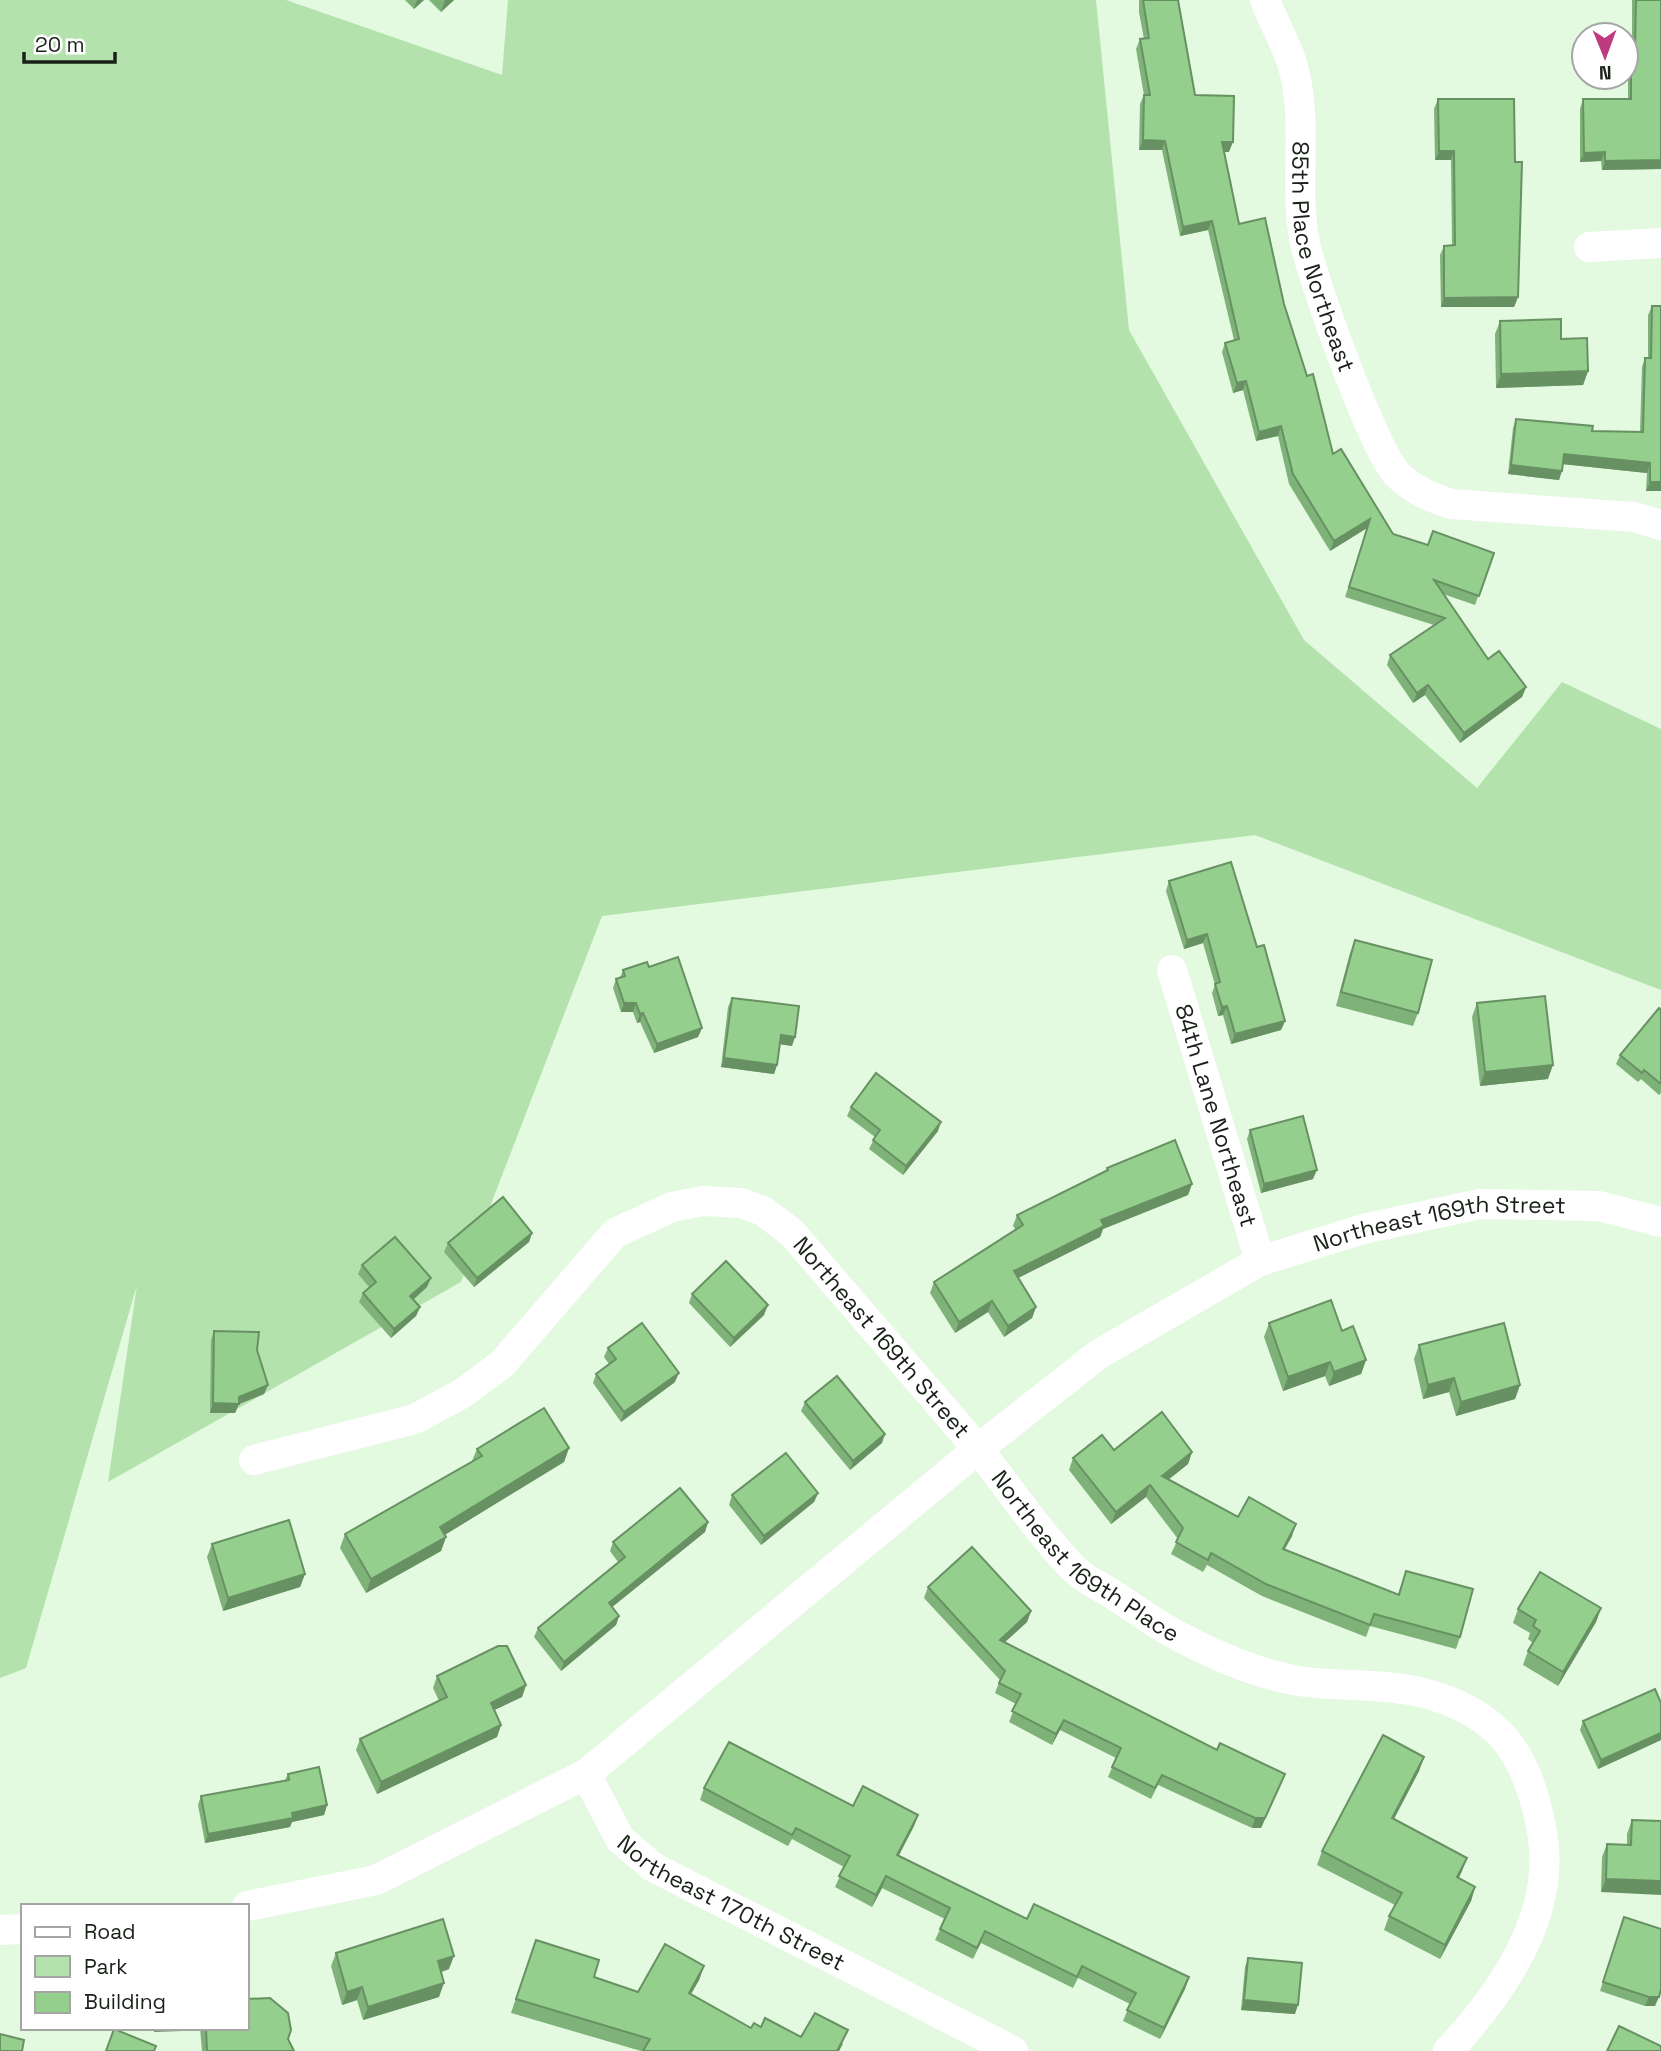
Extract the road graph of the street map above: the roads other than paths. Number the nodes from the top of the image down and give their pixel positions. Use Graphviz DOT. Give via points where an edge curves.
graph roads {
  1 [pos="1265,0"];
  2 [pos="1661,243"];
  3 [pos="1589,247"];
  4 [pos="1661,525"];
  5 [pos="1172,970"];
  6 [pos="1661,1222"];
  7 [pos="1260,1261"];
  8 [pos="978,1450"];
  9 [pos="254,1460"];
  10 [pos="586,1774"];
  11 [pos="248,1906"];
  12 [pos="21,1929"];
  13 [pos="0,1930"];
  14 [pos="1013,2051"];
  15 [pos="1448,2051"];
  1 -- 4 [label="street, 85th Place Northeast" via="1292,64 1298,99 1304,236 1313,273 1378,444 1395,472 1423,495 1451,504 1634,517"];
  2 -- 3 [label="street"];
  5 -- 7 [label="street, 84th Lane Northeast"];
  6 -- 7 [label="street, Northeast 169th Street" via="1599,1206 1480,1204 1363,1229"];
  7 -- 8 [label="street, Northeast 169th Street" via="1099,1354"];
  8 -- 9 [label="street, Northeast 169th Street" via="792,1233 763,1211 741,1203 703,1201 672,1207 615,1233 502,1364 463,1393 415,1419"];
  8 -- 10 [label="street, Northeast 169th Place"];
  8 -- 15 [label="street, Northeast 169th Place" via="1075,1571 1179,1637 1251,1670 1298,1681 1419,1692 1474,1713 1520,1756 1536,1802 1546,1856 1542,1894 1529,1937 1478,2019"];
  10 -- 11 [label="street" via="376,1880"];
  10 -- 14 [label="street, Northeast 170th Street" via="620,1839 653,1867"];
  12 -- 13 [label="street"];
}
